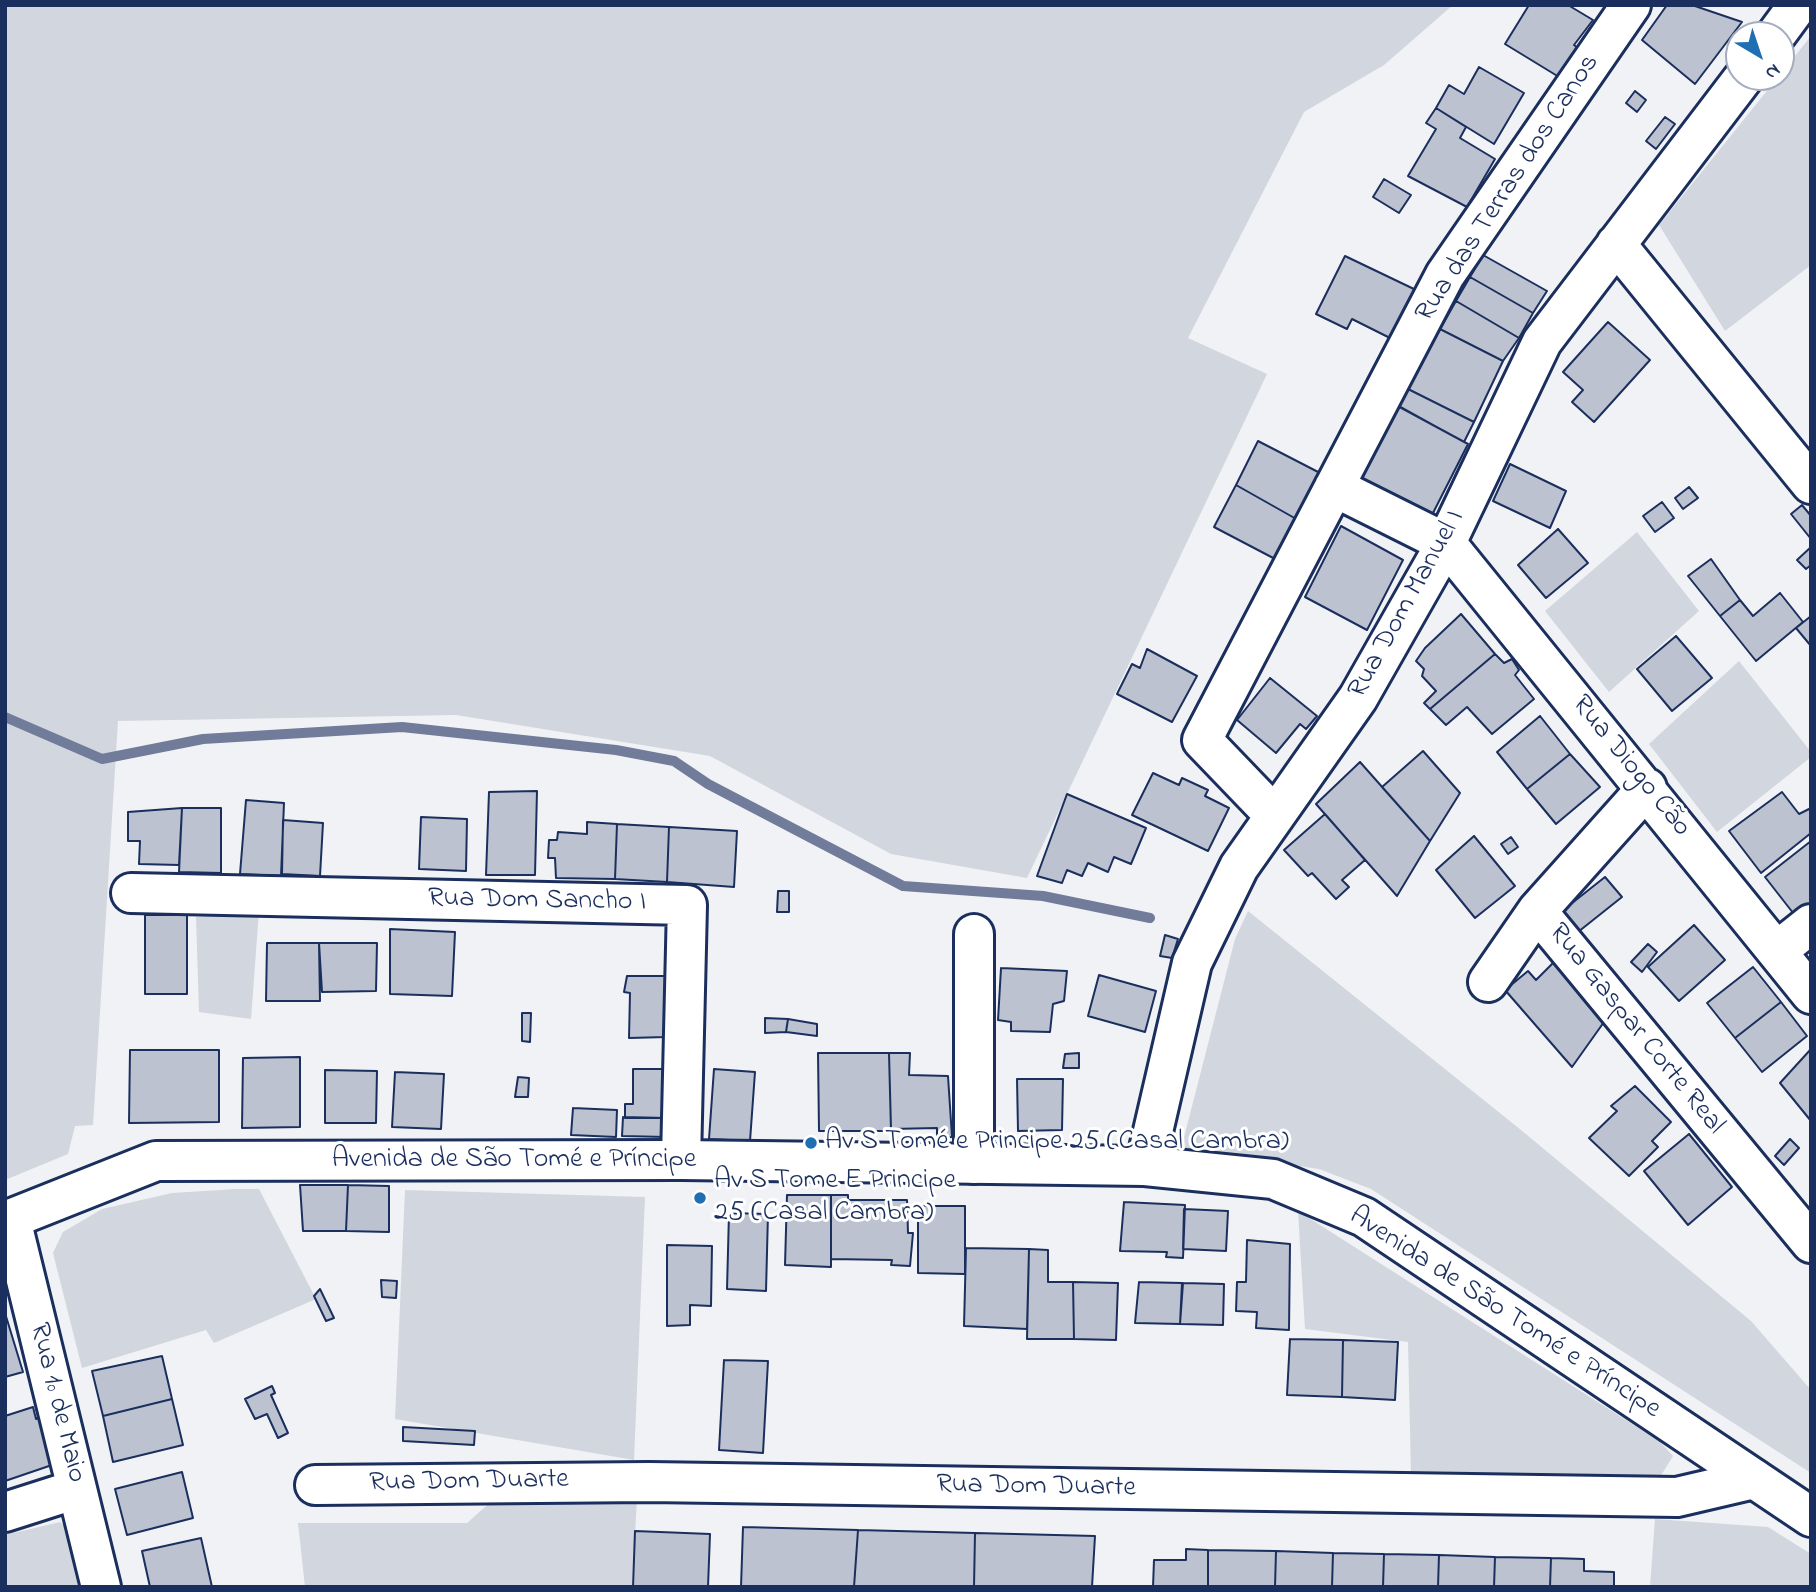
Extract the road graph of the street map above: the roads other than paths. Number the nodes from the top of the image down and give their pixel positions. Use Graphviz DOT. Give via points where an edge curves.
graph roads {
  1 [pos="1631,5"];
  2 [pos="1733,91"];
  3 [pos="1616,244"];
  4 [pos="1811,484"];
  5 [pos="1335,487"];
  6 [pos="1446,543"];
  7 [pos="1647,788"];
  8 [pos="1275,816"];
  9 [pos="131,893"];
  10 [pos="1537,911"];
  11 [pos="1811,924"];
  12 [pos="974,934"];
  13 [pos="1777,951"];
  14 [pos="1488,982"];
  15 [pos="1811,994"];
  16 [pos="681,1160"];
  17 [pos="974,1164"];
  18 [pos="1145,1166"];
  19 [pos="8,1220"];
  20 [pos="1811,1243"];
  21 [pos="1754,1479"];
  22 [pos="315,1485"];
  23 [pos="77,1489"];
  24 [pos="5,1512"];
  25 [pos="1811,1517"];
  26 [pos="101,1587"];
  1 -- 5 [label="street, Rua das Terras dos Canos" via="1446,275"];
  2 -- 3 [label="street, Rua Dom Manuel I"];
  3 -- 4 [label="street"];
  3 -- 6 [label="street, Rua Dom Manuel I" via="1542,342"];
  5 -- 6 [label="street"];
  5 -- 8 [label="street, Rua das Terras dos Canos" via="1202,740"];
  6 -- 7 [label="street, Rua Diogo Cão"];
  6 -- 8 [label="street, Rua Dom Manuel I" via="1358,698"];
  7 -- 10 [label="street, Rua Gaspar Corte Real"];
  7 -- 13 [label="street, Rua Diogo Cão"];
  8 -- 18 [label="street, Rua Dom Manuel I" via="1239,867 1192,963"];
  9 -- 16 [label="street, Rua Dom Sancho I" via="687,905"];
  10 -- 14 [label="street"];
  10 -- 20 [label="street, Rua Gaspar Corte Real"];
  11 -- 13 [label="street"];
  12 -- 17 [label="street"];
  13 -- 15 [label="street, Rua Diogo Cão"];
  16 -- 17 [label="street, Avenida de São Tomé e Príncipe"];
  16 -- 19 [label="street, Avenida de São Tomé e Príncipe" via="156,1161"];
  17 -- 18 [label="street, Avenida de São Tomé e Príncipe"];
  18 -- 21 [label="street, Avenida de São Tomé e Príncipe" via="1273,1179 1364,1217"];
  19 -- 23 [label="street, Rua 1º de Maio"];
  21 -- 22 [label="street, Rua Dom Duarte" via="1676,1497 649,1482"];
  21 -- 25 [label="street, Avenida de São Tomé e Príncipe"];
  23 -- 24 [label="street"];
  23 -- 26 [label="street, Rua 1º de Maio"];
}
